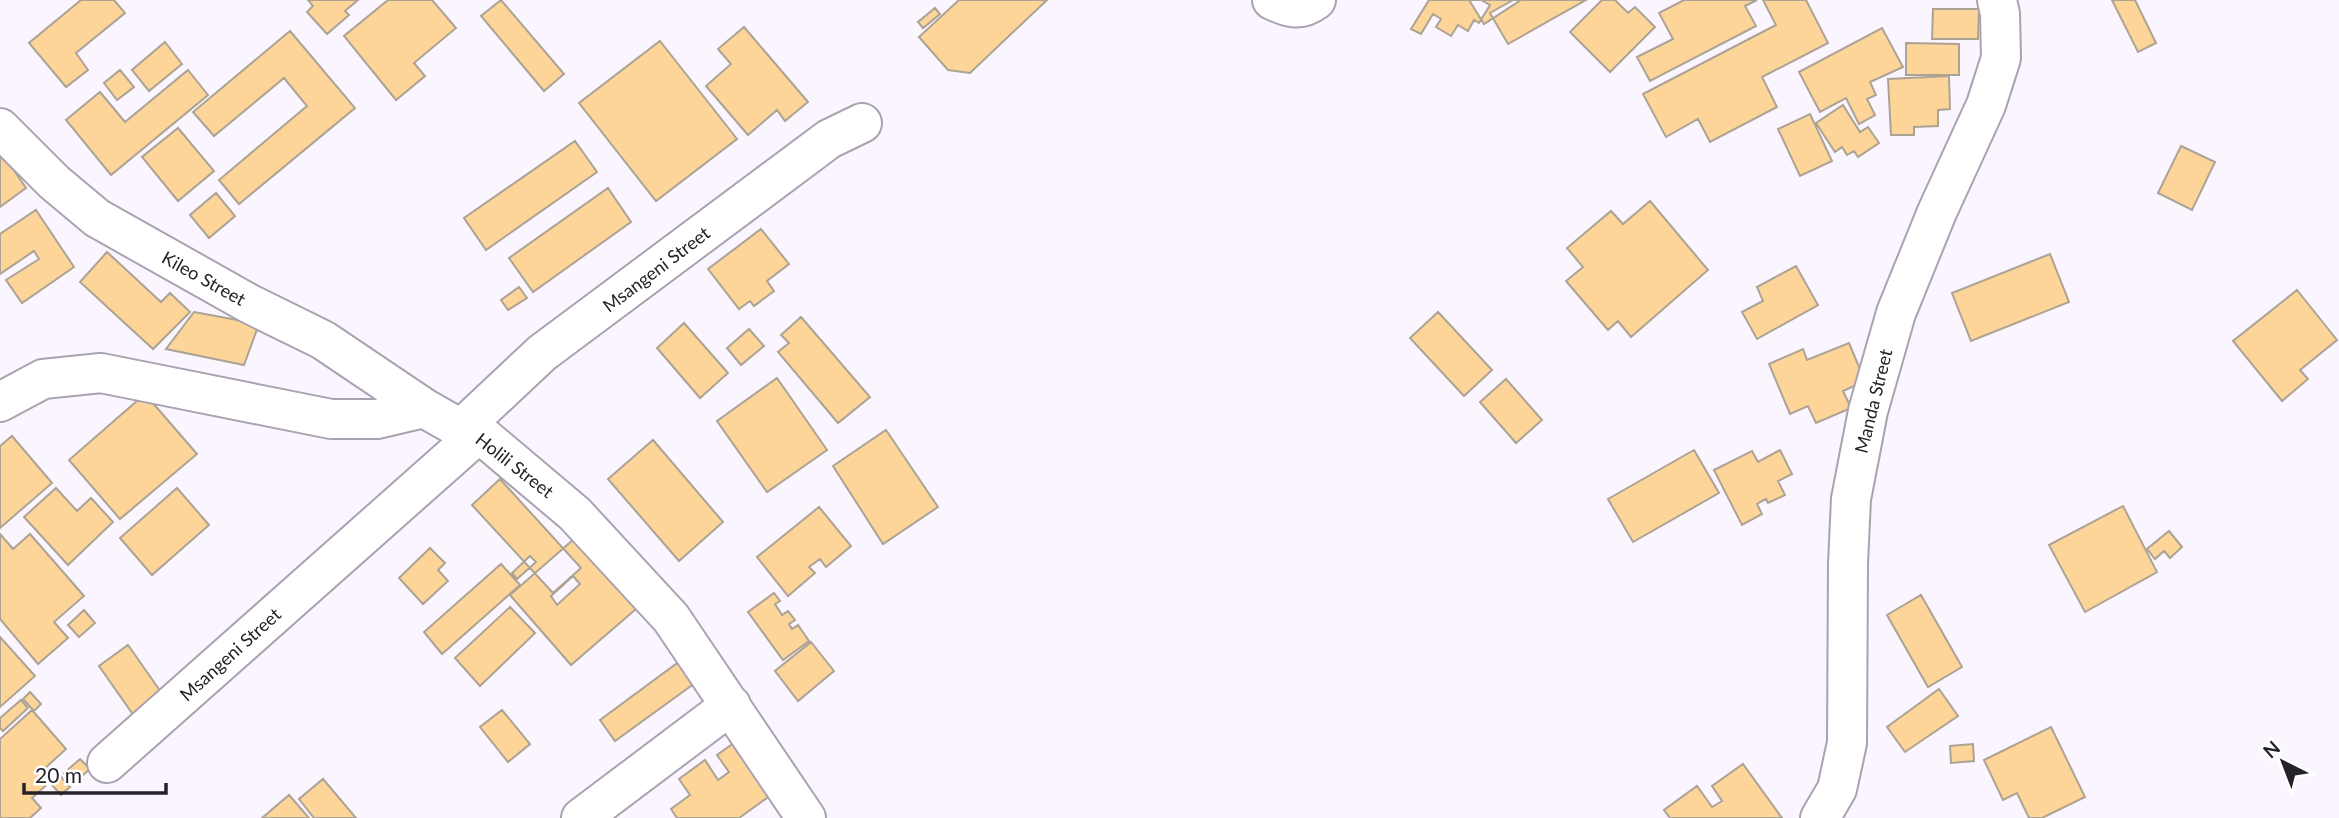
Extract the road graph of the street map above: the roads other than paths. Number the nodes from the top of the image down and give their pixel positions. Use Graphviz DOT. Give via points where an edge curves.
graph roads {
  1 [pos="1272,0"];
  2 [pos="1316,0"];
  3 [pos="1997,0"];
  4 [pos="862,123"];
  5 [pos="0,128"];
  6 [pos="0,402"];
  7 [pos="424,408"];
  8 [pos="470,431"];
  9 [pos="730,705"];
  10 [pos="107,763"];
  11 [pos="581,818"];
  12 [pos="806,818"];
  13 [pos="1820,818"];
  1 -- 2 [label="street" via="1290,8 1305,8"];
  3 -- 13 [label="street, Manda Street" via="2001,58 1986,105 1896,313 1868,411 1851,499 1847,743 1837,789"];
  4 -- 8 [label="street, Msangeni Street" via="830,139 542,353"];
  5 -- 7 [label="street, Kileo Street" via="97,218 323,340"];
  6 -- 7 [label="street" via="43,379 101,373 331,419 377,419"];
  7 -- 8 [label="street, Holili Street"];
  8 -- 9 [label="street, Holili Street" via="583,523 671,618"];
  8 -- 10 [label="street, Msangeni Street"];
  9 -- 11 [label="street"];
  9 -- 12 [label="street, Holili Street"];
}
